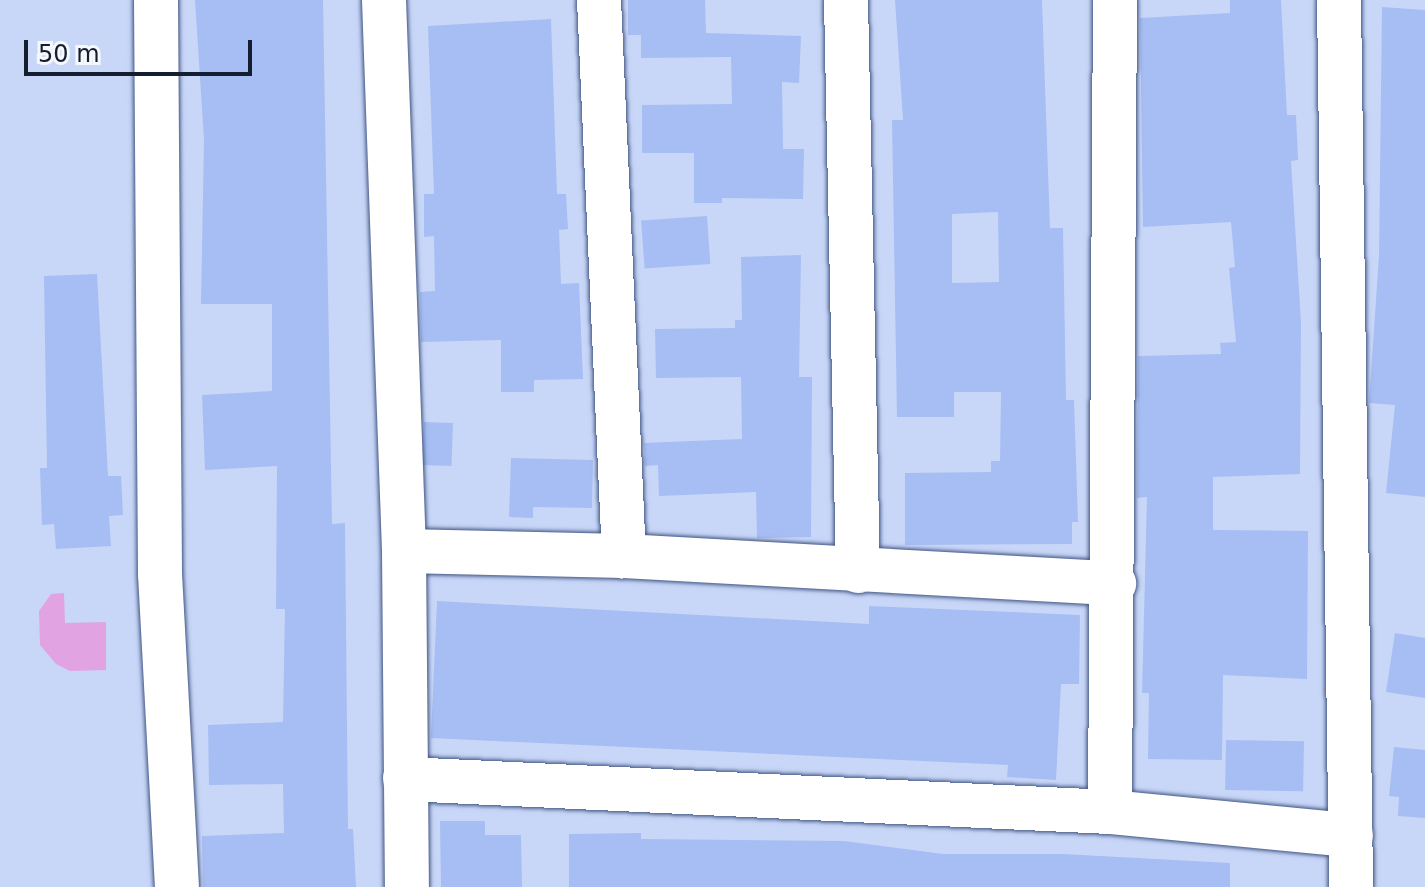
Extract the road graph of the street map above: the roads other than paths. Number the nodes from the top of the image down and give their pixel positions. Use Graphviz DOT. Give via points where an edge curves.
graph roads {
  1 [pos="156,0"];
  2 [pos="384,0"];
  3 [pos="599,0"];
  4 [pos="846,0"];
  5 [pos="1115,0"];
  6 [pos="1339,0"];
  7 [pos="404,551"];
  8 [pos="624,556"];
  9 [pos="858,571"];
  10 [pos="1114,583"];
  11 [pos="405,779"];
  12 [pos="1110,812"];
  13 [pos="1351,835"];
  14 [pos="177,887"];
  15 [pos="407,887"];
  16 [pos="1351,887"];
  1 -- 14 [label="street" via="160,574"];
  2 -- 7 [label="street"];
  3 -- 8 [label="street"];
  4 -- 9 [label="street"];
  5 -- 10 [label="street"];
  6 -- 13 [label="street"];
  7 -- 8 [label="street"];
  7 -- 11 [label="street"];
  8 -- 9 [label="street"];
  9 -- 10 [label="street"];
  10 -- 12 [label="street"];
  11 -- 12 [label="street"];
  11 -- 15 [label="street"];
  12 -- 13 [label="street"];
  13 -- 16 [label="street"];
}
